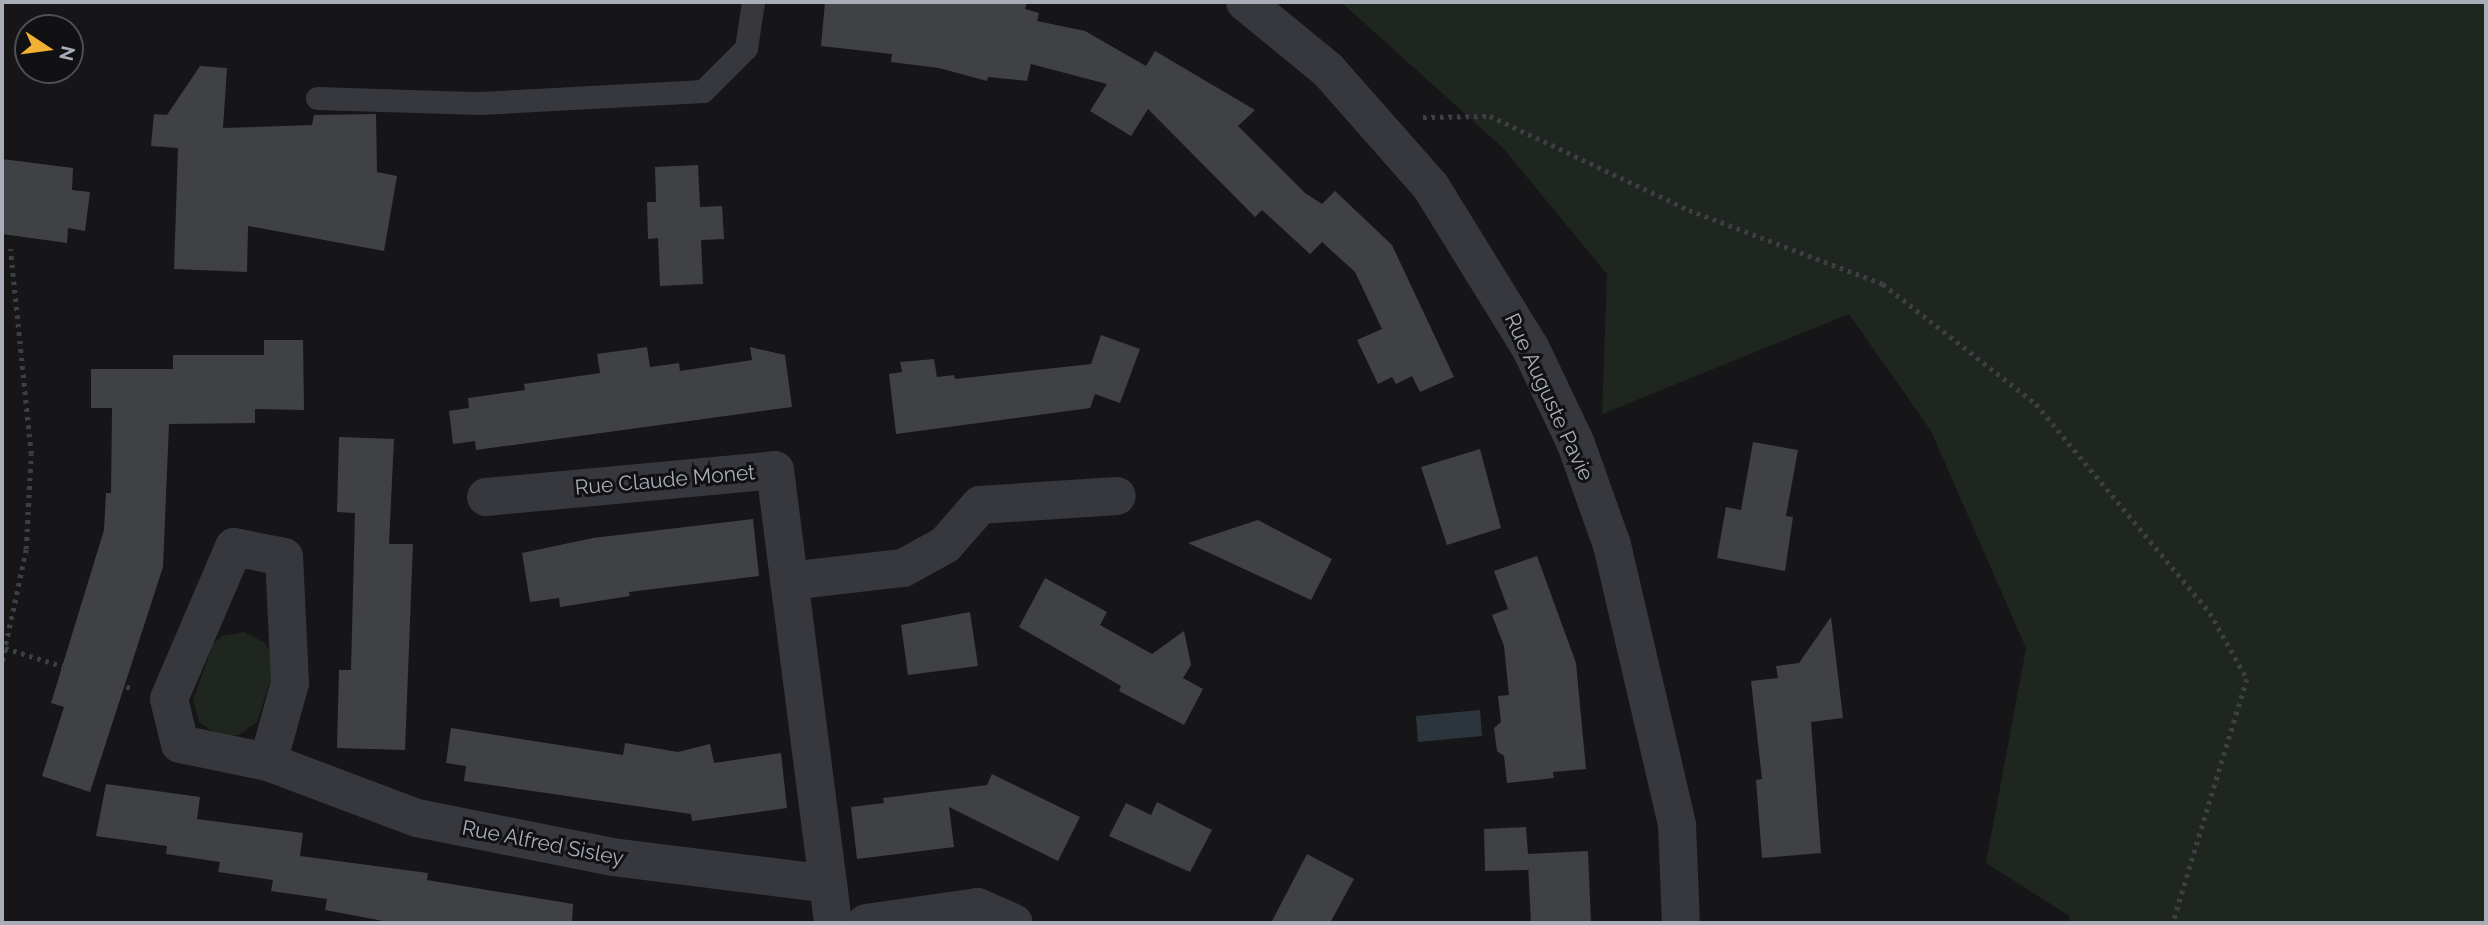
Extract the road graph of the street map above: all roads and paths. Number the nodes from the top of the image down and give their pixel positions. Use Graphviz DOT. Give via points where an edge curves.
graph roads {
  1 [pos="752,2"];
  2 [pos="1245,2"];
  3 [pos="317,98"];
  4 [pos="1370,117"];
  5 [pos="10,250"];
  6 [pos="1117,496"];
  7 [pos="485,498"];
  8 [pos="789,581"];
  9 [pos="5,648"];
  10 [pos="2,661"];
  11 [pos="169,699"];
  12 [pos="268,762"];
  13 [pos="828,884"];
  14 [pos="833,923"];
  15 [pos="866,923"];
  16 [pos="1014,923"];
  17 [pos="1681,923"];
  18 [pos="2173,923"];
  1 -- 3 [label="lane" via="746,48 703,91 480,103"];
  2 -- 4 [label="street, Rue Auguste Pavie" via="1328,69"];
  4 -- 17 [label="street, Rue Auguste Pavie" via="1431,187 1489,275 1576,444 1612,545 1654,715 1676,825"];
  4 -- 18 [label="path" via="1490,116 1538,136 1689,210 1883,285 2036,404 2210,613 2247,679"];
  5 -- 9 [label="path" via="31,454 26,549"];
  6 -- 8 [label="street" via="979,505 945,545 903,568"];
  7 -- 8 [label="street, Rue Claude Monet" via="775,470"];
  8 -- 13 [label="street, Rue Claude Monet"];
  9 -- 10 [label="path"];
  9 -- 11 [label="path"];
  11 -- 12 [label="street, Rue Alfred Sisley" via="180,744"];
  11 -- 12 [label="street" via="234,547 284,557 290,683"];
  12 -- 13 [label="street, Rue Alfred Sisley" via="417,818 612,857"];
  13 -- 14 [label="street, Rue Claude Monet"];
  15 -- 16 [label="street" via="978,907"];
}
